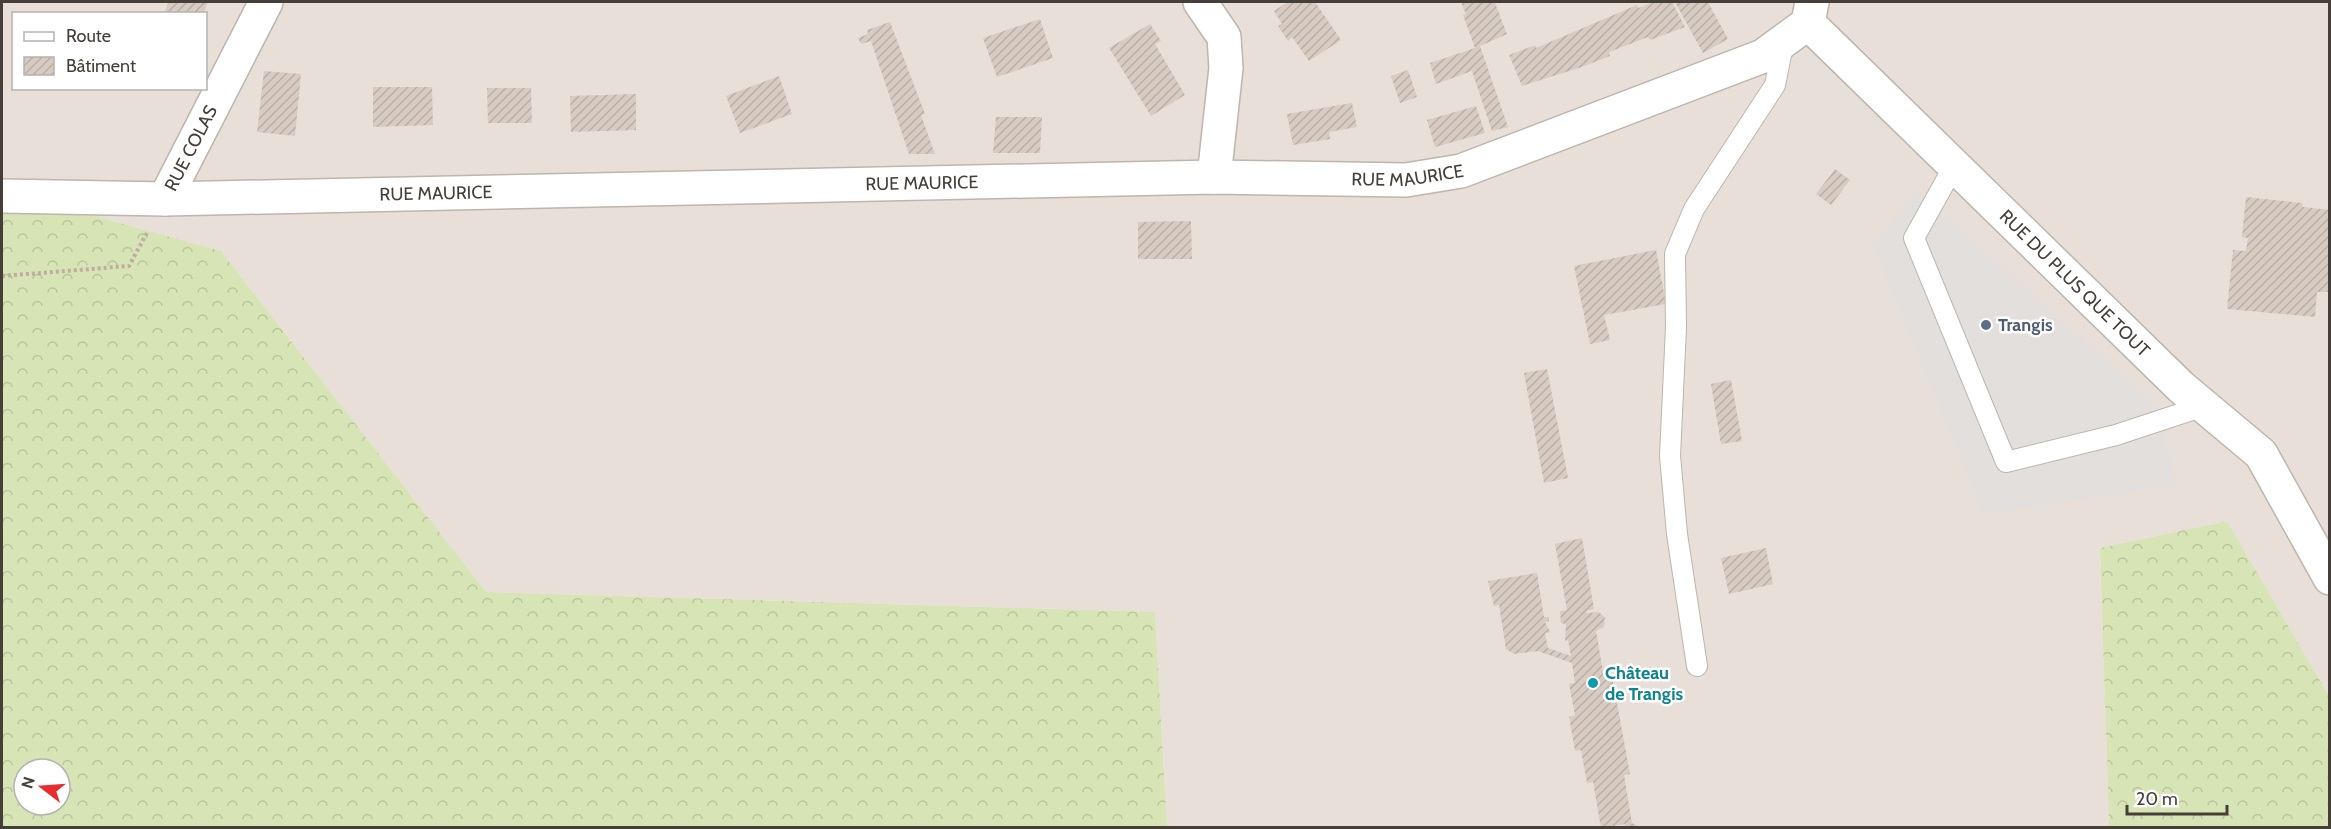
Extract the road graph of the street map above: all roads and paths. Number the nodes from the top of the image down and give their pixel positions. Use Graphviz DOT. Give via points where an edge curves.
graph roads {
  1 [pos="266,2"];
  2 [pos="1200,2"];
  3 [pos="1802,21"];
  4 [pos="1954,166"];
  5 [pos="1214,177"];
  6 [pos="2,196"];
  7 [pos="165,199"];
  8 [pos="2,276"];
  9 [pos="2204,406"];
  10 [pos="2330,578"];
  11 [pos="1697,666"];
  1 -- 7 [label="street, RUE COLAS"];
  2 -- 5 [label="street" via="1224,37 1226,68"];
  3 -- 4 [label="street, RUE DU PLUS QUE TOUT"];
  3 -- 5 [label="street, RUE MAURICE" via="1763,56 1461,171 1406,180"];
  3 -- 11 [label="lane" via="1775,85 1694,209 1675,254 1670,456 1677,534"];
  4 -- 9 [label="street, RUE DU PLUS QUE TOUT"];
  4 -- 9 [label="lane" via="1914,238 2006,462 2116,435"];
  5 -- 7 [label="street, RUE MAURICE"];
  6 -- 7 [label="street, RUE MAURICE"];
  7 -- 8 [label="path" via="129,266"];
  9 -- 10 [label="street, RUE DU PLUS QUE TOUT" via="2261,454"];
}
